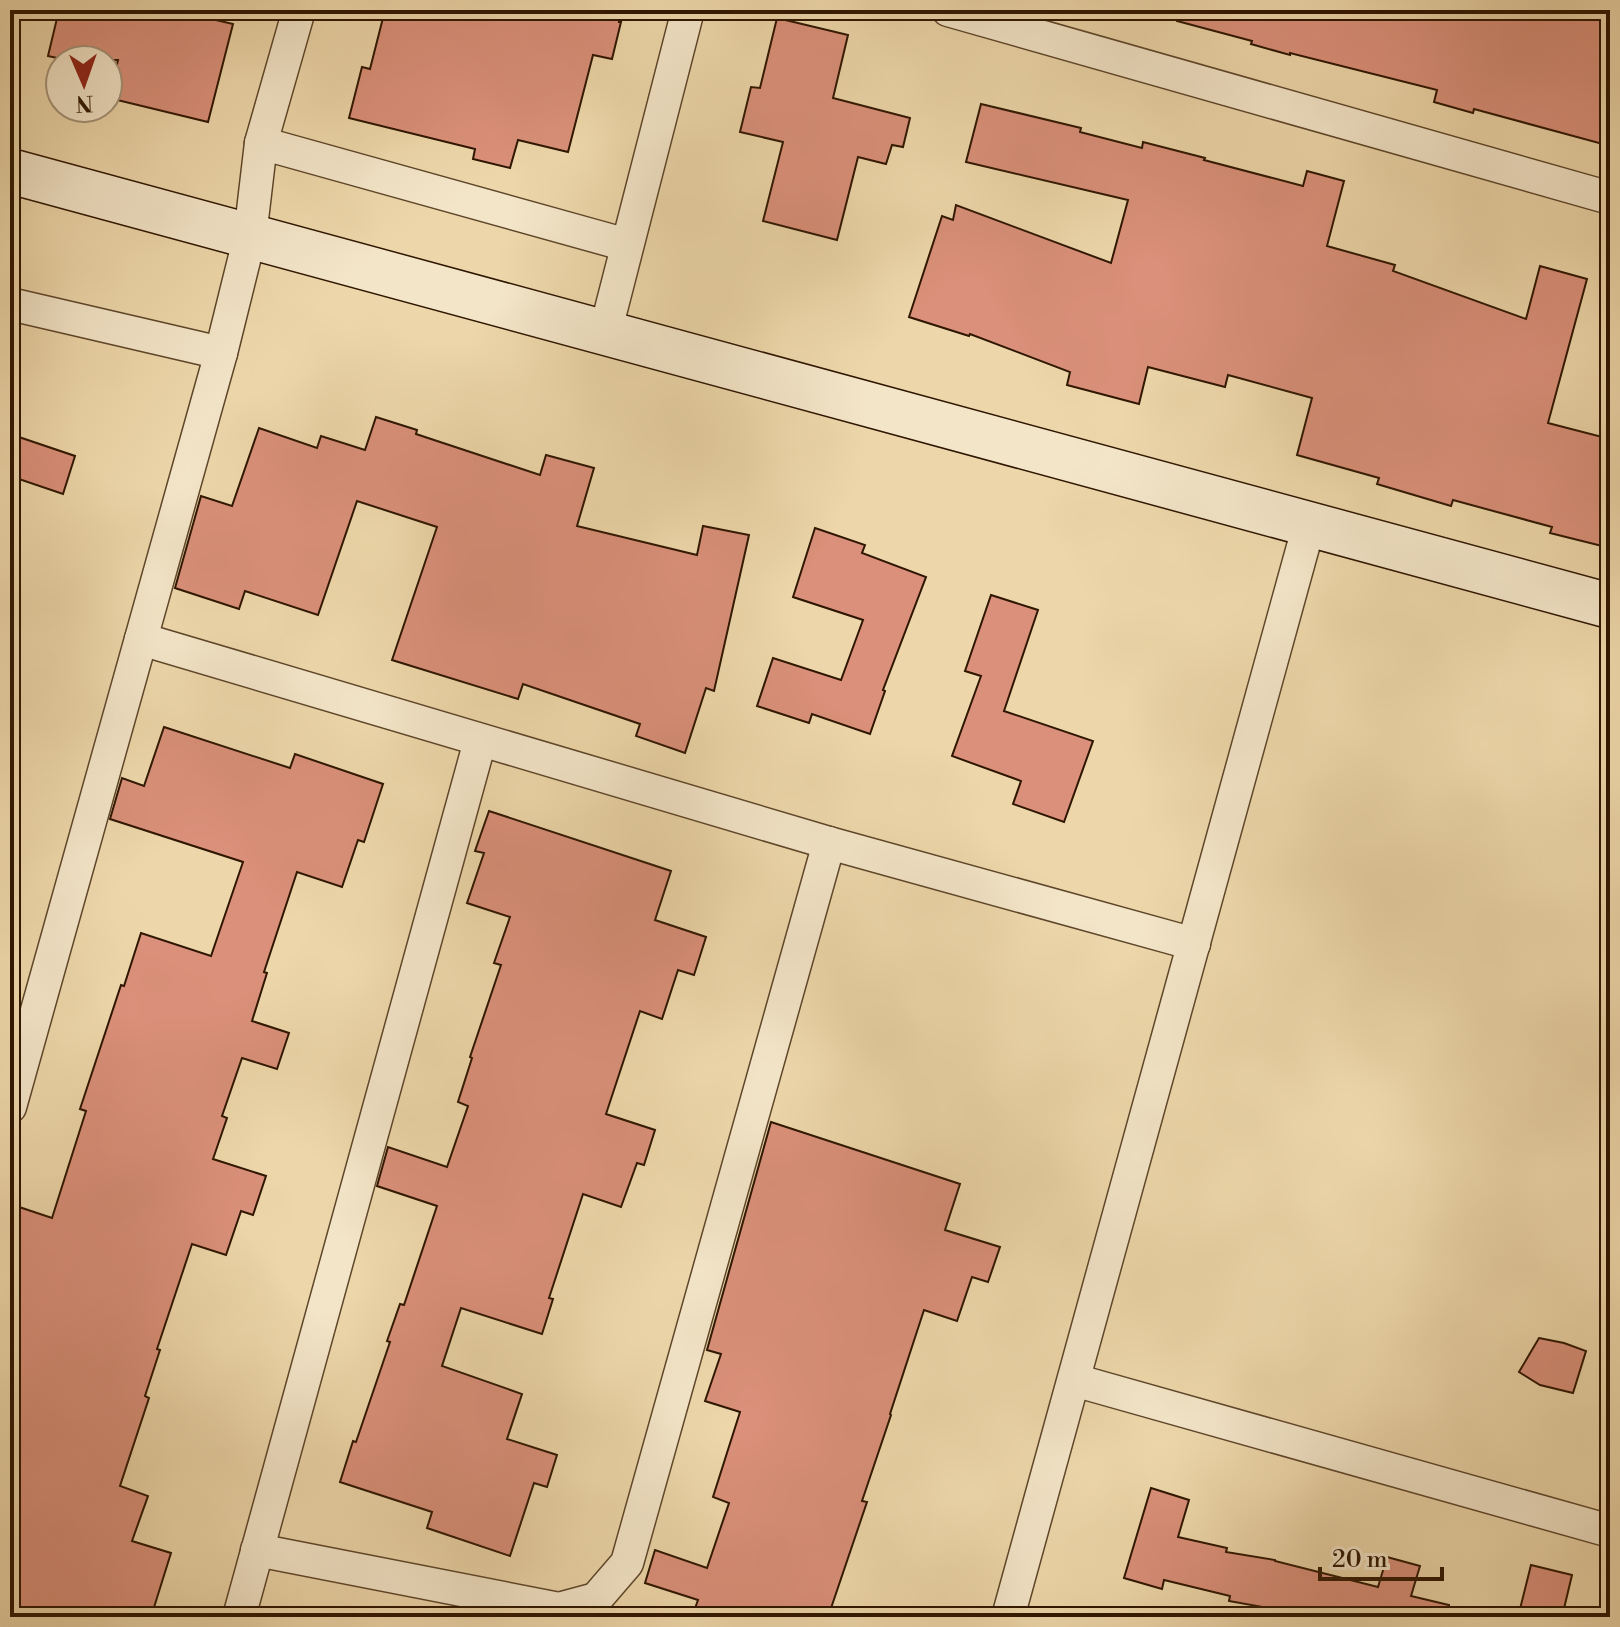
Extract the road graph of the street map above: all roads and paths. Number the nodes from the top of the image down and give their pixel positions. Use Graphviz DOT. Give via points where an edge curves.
graph roads {
  1 [pos="299,10"];
  2 [pos="688,10"];
  3 [pos="948,10"];
  4 [pos="261,143"];
  5 [pos="10,171"];
  6 [pos="1610,198"];
  7 [pos="250,236"];
  8 [pos="627,245"];
  9 [pos="10,304"];
  10 [pos="605,333"];
  11 [pos="221,353"];
  12 [pos="1309,525"];
  13 [pos="1610,606"];
  14 [pos="141,639"];
  15 [pos="480,741"];
  16 [pos="829,843"];
  17 [pos="1194,944"];
  18 [pos="10,1107"];
  19 [pos="1074,1380"];
  20 [pos="1610,1531"];
  21 [pos="257,1550"];
  22 [pos="239,1617"];
  23 [pos="1008,1617"];
  1 -- 4 [label="street"];
  2 -- 8 [label="street"];
  3 -- 6 [label="street"];
  4 -- 7 [label="street"];
  4 -- 8 [label="street"];
  5 -- 7 [label="street"];
  7 -- 10 [label="street"];
  7 -- 11 [label="street"];
  8 -- 10 [label="street"];
  9 -- 11 [label="street"];
  10 -- 12 [label="street"];
  11 -- 14 [label="street"];
  12 -- 13 [label="street"];
  12 -- 17 [label="street"];
  14 -- 15 [label="street"];
  14 -- 18 [label="street"];
  15 -- 16 [label="street"];
  15 -- 21 [label="street"];
  16 -- 17 [label="street"];
  16 -- 21 [label="street" via="627,1563 596,1599 559,1609"];
  17 -- 19 [label="street"];
  19 -- 20 [label="street"];
  19 -- 23 [label="street"];
  21 -- 22 [label="street"];
}
